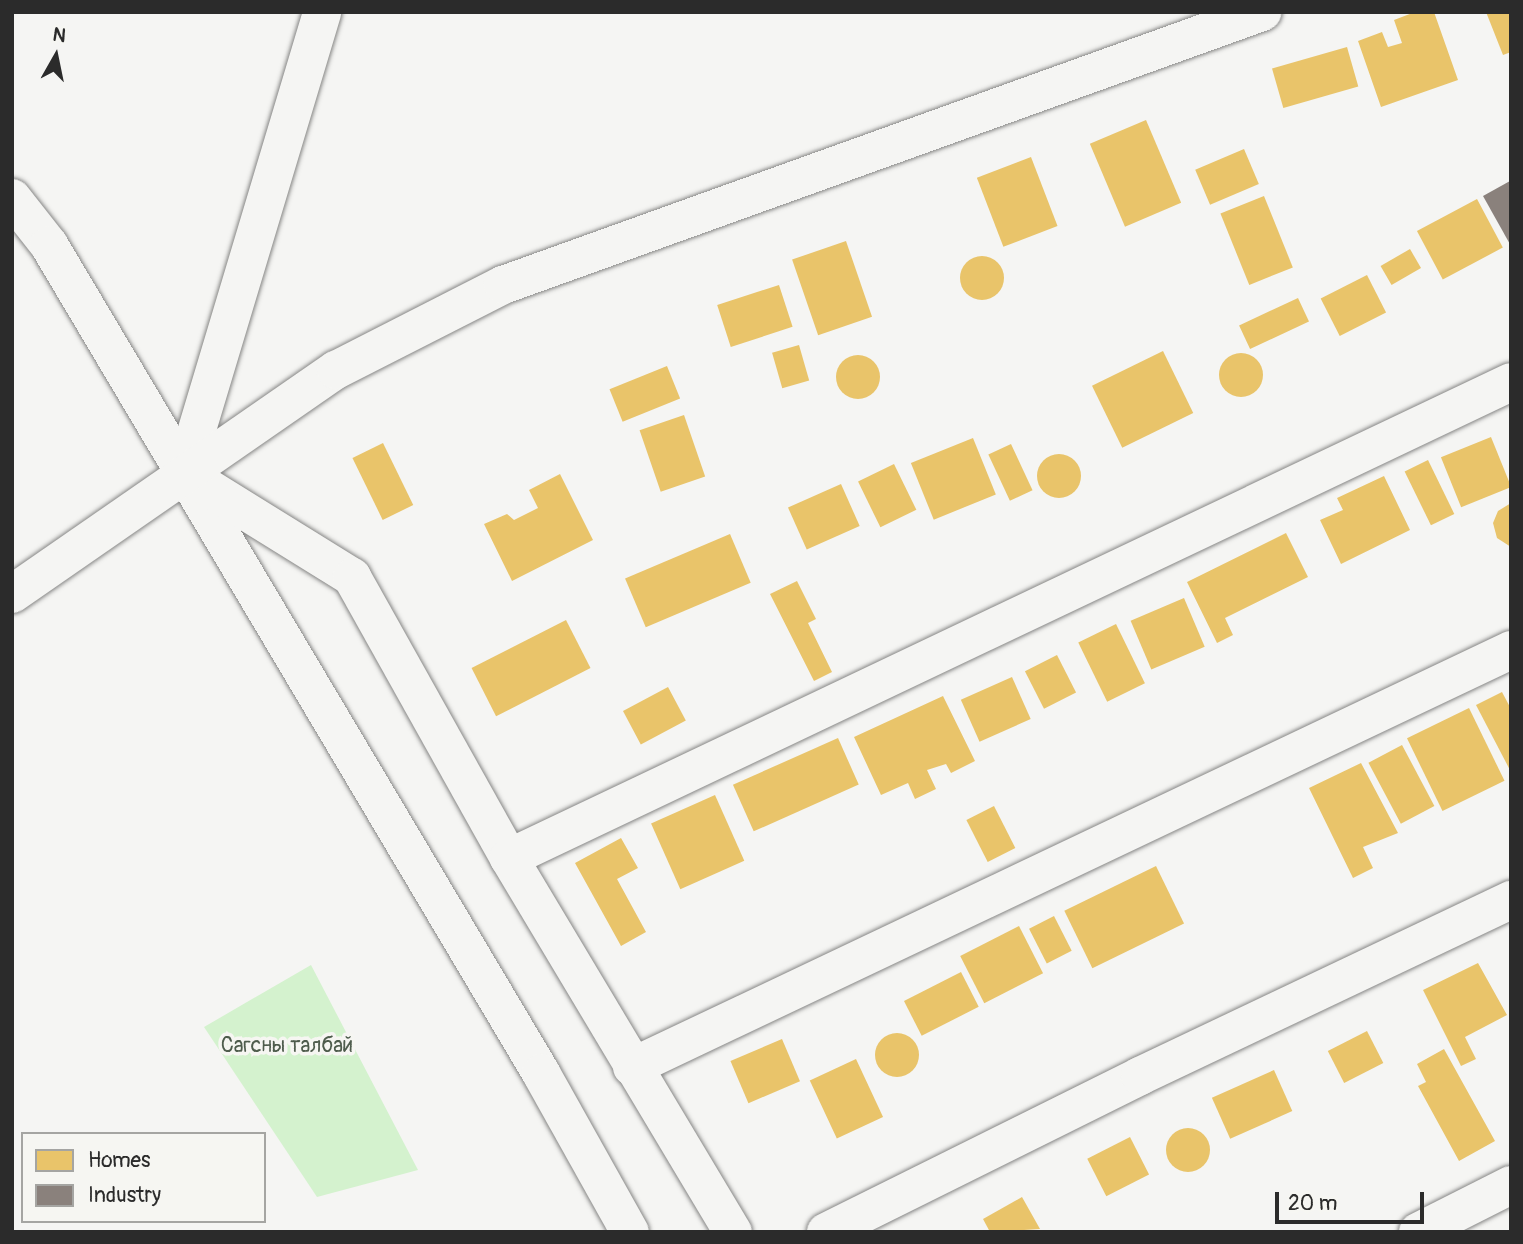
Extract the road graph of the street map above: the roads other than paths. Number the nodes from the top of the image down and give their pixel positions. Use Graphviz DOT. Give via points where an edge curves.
graph roads {
  1 [pos="322,12"];
  2 [pos="1262,12"];
  3 [pos="12,198"];
  4 [pos="1511,383"];
  5 [pos="184,474"];
  6 [pos="12,594"];
  7 [pos="1511,650"];
  8 [pos="509,858"];
  9 [pos="1511,900"];
  10 [pos="632,1067"];
  11 [pos="1507,1195"];
  12 [pos="630,1232"];
  13 [pos="733,1232"];
  14 [pos="826,1232"];
  15 [pos="1418,1232"];
  1 -- 5 [label="street"];
  2 -- 5 [label="street" via="503,285 336,370"];
  3 -- 5 [label="street" via="49,245"];
  4 -- 8 [label="street"];
  5 -- 6 [label="street"];
  5 -- 8 [label="street" via="352,577"];
  5 -- 12 [label="street" via="541,1073"];
  7 -- 10 [label="street"];
  8 -- 10 [label="street"];
  9 -- 14 [label="street"];
  10 -- 13 [label="street"];
  11 -- 15 [label="street"];
}
